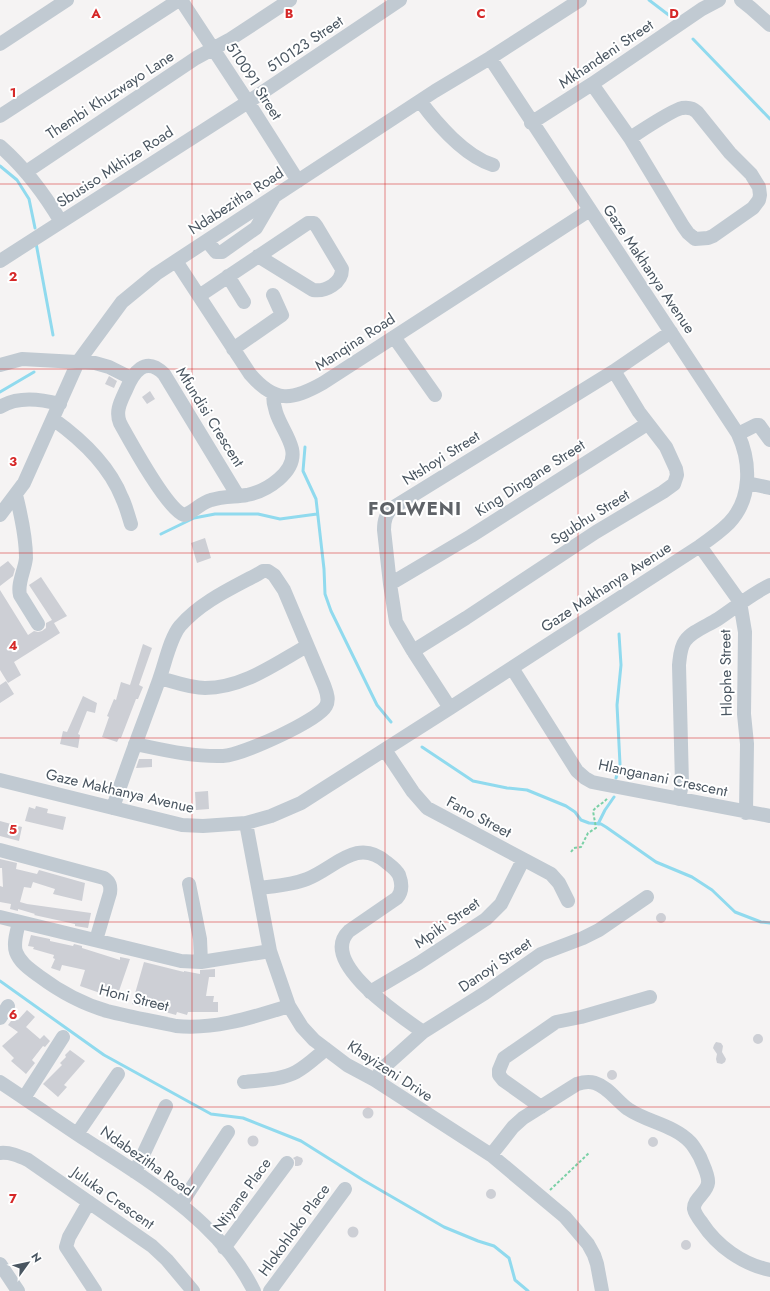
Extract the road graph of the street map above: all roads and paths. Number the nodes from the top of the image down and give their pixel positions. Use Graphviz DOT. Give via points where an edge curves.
graph roads {
  1 [pos="67,0"];
  2 [pos="180,0"];
  3 [pos="290,0"];
  4 [pos="400,0"];
  5 [pos="580,0"];
  6 [pos="719,0"];
  7 [pos="741,0"];
  8 [pos="770,25"];
  9 [pos="0,44"];
  10 [pos="213,49"];
  11 [pos="490,58"];
  12 [pos="592,84"];
  13 [pos="420,101"];
  14 [pos="248,102"];
  15 [pos="0,116"];
  16 [pos="531,123"];
  17 [pos="630,138"];
  18 [pos="0,146"];
  19 [pos="493,165"];
  20 [pos="26,172"];
  21 [pos="298,181"];
  22 [pos="590,210"];
  23 [pos="61,222"];
  24 [pos="258,256"];
  25 [pos="0,261"];
  26 [pos="176,261"];
  27 [pos="228,276"];
  28 [pos="273,295"];
  29 [pos="199,296"];
  30 [pos="244,302"];
  31 [pos="671,332"];
  32 [pos="394,337"];
  33 [pos="233,349"];
  34 [pos="78,362"];
  35 [pos="0,365"];
  36 [pos="614,371"];
  37 [pos="131,378"];
  38 [pos="272,394"];
  39 [pos="435,395"];
  40 [pos="60,404"];
  41 [pos="0,408"];
  42 [pos="53,419"];
  43 [pos="646,424"];
  44 [pos="738,434"];
  45 [pos="770,440"];
  46 [pos="747,482"];
  47 [pos="770,488"];
  48 [pos="16,495"];
  49 [pos="238,496"];
  50 [pos="0,515"];
  51 [pos="131,524"];
  52 [pos="700,546"];
  53 [pos="390,584"];
  54 [pos="770,585"];
  55 [pos="740,602"];
  56 [pos="38,624"];
  57 [pos="307,646"];
  58 [pos="413,651"];
  59 [pos="512,668"];
  60 [pos="160,678"];
  61 [pos="450,708"];
  62 [pos="135,744"];
  63 [pos="385,750"];
  64 [pos="0,780"];
  65 [pos="611,786"];
  66 [pos="679,799"];
  67 [pos="113,808"];
  68 [pos="746,813"];
  69 [pos="770,816"];
  70 [pos="246,823"];
  71 [pos="0,850"];
  72 [pos="571,852"];
  73 [pos="523,860"];
  74 [pos="188,884"];
  75 [pos="259,888"];
  76 [pos="647,897"];
  77 [pos="568,901"];
  78 [pos="0,917"];
  79 [pos="19,922"];
  80 [pos="96,940"];
  81 [pos="270,951"];
  82 [pos="201,962"];
  83 [pos="370,992"];
  84 [pos="650,997"];
  85 [pos="290,1006"];
  86 [pos="423,1032"];
  87 [pos="64,1037"];
  88 [pos="326,1049"];
  89 [pos="118,1074"];
  90 [pos="375,1080"];
  91 [pos="0,1082"];
  92 [pos="244,1082"];
  93 [pos="24,1098"];
  94 [pos="166,1106"];
  95 [pos="541,1107"];
  96 [pos="228,1132"];
  97 [pos="77,1134"];
  98 [pos="0,1153"];
  99 [pos="589,1153"];
  100 [pos="490,1155"];
  101 [pos="287,1163"];
  102 [pos="135,1172"];
  103 [pos="345,1189"];
  104 [pos="542,1198"];
  105 [pos="89,1202"];
  106 [pos="181,1204"];
  107 [pos="224,1248"];
  108 [pos="0,1264"];
  109 [pos="770,1270"];
  110 [pos="18,1291"];
  111 [pos="95,1291"];
  112 [pos="193,1291"];
  113 [pos="254,1291"];
  114 [pos="270,1291"];
  115 [pos="602,1291"];
  1 -- 9 [label="street"];
  2 -- 10 [label="street, 510091 Street"];
  2 -- 15 [label="street"];
  3 -- 10 [label="street"];
  4 -- 14 [label="street, 510123 Street"];
  5 -- 11 [label="street, Ndabezitha Road"];
  6 -- 12 [label="street, Mkhandeni Street"];
  7 -- 8 [label="street"];
  10 -- 14 [label="street, 510091 Street"];
  10 -- 20 [label="street, Thembi Khuzwayo Lane"];
  11 -- 13 [label="street, Ndabezitha Road"];
  11 -- 16 [label="street, Gaze Makhanya Avenue"];
  12 -- 16 [label="street, Mkhandeni Street"];
  12 -- 17 [label="street"];
  13 -- 19 [label="street" via="447,133 481,160"];
  13 -- 21 [label="street, Ndabezitha Road"];
  14 -- 21 [label="street, 510091 Street"];
  14 -- 23 [label="street, Sbusiso Mkhize Road"];
  16 -- 22 [label="street, Gaze Makhanya Avenue"];
  17 -- 17 [label="street" via="692,237 701,239 714,236 753,208 759,200 760,190 751,174 693,109 678,109"];
  18 -- 20 [label="street"];
  20 -- 23 [label="street" via="40,188"];
  21 -- 26 [label="street, Ndabezitha Road"];
  22 -- 31 [label="street, Gaze Makhanya Avenue"];
  22 -- 32 [label="street, Manqina Road"];
  23 -- 25 [label="street, Sbusiso Mkhize Road"];
  24 -- 24 [label="street" via="304,224 311,222 314,223 342,274 338,281 324,290 313,290"];
  24 -- 27 [label="street"];
  26 -- 29 [label="street"];
  26 -- 34 [label="street, Ndabezitha Road" via="122,302"];
  27 -- 29 [label="street"];
  27 -- 30 [label="street"];
  28 -- 33 [label="street" via="282,315"];
  29 -- 33 [label="street"];
  31 -- 36 [label="street, Ntshoyi Street"];
  31 -- 44 [label="street, Gaze Makhanya Avenue"];
  32 -- 38 [label="street, Manqina Road" via="308,391 289,397"];
  32 -- 39 [label="street"];
  33 -- 38 [label="street" via="258,384"];
  34 -- 35 [label="street" via="22,359"];
  34 -- 37 [label="street" via="103,365"];
  34 -- 40 [label="street, Ndabezitha Road"];
  36 -- 43 [label="street, Sgubhu Street"];
  36 -- 53 [label="street, Ntshoyi Street" via="390,510 384,522"];
  37 -- 49 [label="street, Mfundisi Crescent" via="145,366 155,366 164,374"];
  37 -- 49 [label="street, Mfundisi Crescent" via="119,406 118,417 152,478 179,512 188,514 212,499"];
  38 -- 49 [label="street, Mfundisi Crescent" via="276,412 292,449 292,462 283,475 264,489"];
  40 -- 41 [label="street" via="31,399 5,404"];
  40 -- 42 [label="street, Ndabezitha Road"];
  42 -- 48 [label="street, Ndabezitha Road"];
  42 -- 51 [label="street" via="71,432 104,468 122,497"];
  43 -- 53 [label="street, King Dingane Street" via="471,536"];
  43 -- 58 [label="street, Sgubhu Street" via="666,447 676,469 676,481 670,488 596,532"];
  44 -- 45 [label="street" via="756,425"];
  44 -- 46 [label="street, Gaze Makhanya Avenue" via="747,459"];
  46 -- 47 [label="street"];
  46 -- 52 [label="street, Gaze Makhanya Avenue" via="742,502 730,522"];
  48 -- 50 [label="street, Ndabezitha Road"];
  48 -- 56 [label="street" via="26,557 19,591"];
  52 -- 55 [label="street, Hlophe Street"];
  52 -- 59 [label="street, Gaze Makhanya Avenue"];
  53 -- 58 [label="street, Ntshoyi Street" via="396,622"];
  54 -- 55 [label="street"];
  55 -- 66 [label="street" via="688,638 682,646 679,665 682,784"];
  55 -- 68 [label="street, Hlophe Street" via="746,642"];
  57 -- 60 [label="street" via="237,683 206,688"];
  57 -- 60 [label="street" via="284,590 274,575 263,571 202,606 178,628"];
  57 -- 62 [label="street" via="328,696 326,707 310,719 262,744 233,755 204,755"];
  58 -- 61 [label="street, Ntshoyi Street"];
  59 -- 61 [label="street, Gaze Makhanya Avenue"];
  59 -- 65 [label="street, Hlanganani Crescent" via="577,771 592,782"];
  60 -- 62 [label="street"];
  61 -- 63 [label="street, Gaze Makhanya Avenue"];
  62 -- 67 [label="street"];
  63 -- 70 [label="street, Gaze Makhanya Avenue" via="301,803"];
  63 -- 73 [label="street, Fano Street" via="427,808"];
  64 -- 67 [label="street, Gaze Makhanya Avenue"];
  65 -- 66 [label="street, Hlanganani Crescent"];
  65 -- 72 [label="path" via="607,800 593,811 596,828 588,833 581,847 574,848"];
  66 -- 68 [label="street, Hlanganani Crescent"];
  67 -- 70 [label="street, Gaze Makhanya Avenue" via="182,825"];
  68 -- 69 [label="street, Hlanganani Crescent"];
  70 -- 75 [label="street, Khayizeni Drive"];
  71 -- 80 [label="street" via="108,880 111,887"];
  73 -- 77 [label="street, Fano Street" via="551,874 563,889"];
  73 -- 83 [label="street, Mpiki Street" via="501,904 486,919"];
  74 -- 82 [label="street" via="200,939"];
  75 -- 81 [label="street, Khayizeni Drive"];
  75 -- 83 [label="street" via="308,878 357,852 381,857 394,869 401,882 400,894 349,931 342,941 342,953 347,963"];
  76 -- 86 [label="street, Danoyi Street" via="600,930 541,954"];
  78 -- 79 [label="street"];
  79 -- 80 [label="street"];
  79 -- 85 [label="street, Honi Street" via="15,944 23,963 50,985 107,1011 187,1027 222,1024"];
  80 -- 82 [label="street" via="181,961"];
  81 -- 82 [label="street"];
  81 -- 85 [label="street, Khayizeni Drive"];
  83 -- 86 [label="street" via="381,1003"];
  84 -- 95 [label="street" via="556,1022 504,1058 499,1075"];
  85 -- 88 [label="street, Khayizeni Drive" via="302,1027"];
  86 -- 90 [label="street, Danoyi Street" via="383,1068"];
  87 -- 93 [label="street"];
  88 -- 90 [label="street, Khayizeni Drive"];
  88 -- 92 [label="street" via="295,1072 275,1078"];
  89 -- 97 [label="street"];
  90 -- 100 [label="street, Khayizeni Drive"];
  91 -- 93 [label="street, Ndabezitha Road"];
  93 -- 97 [label="street, Ndabezitha Road"];
  94 -- 102 [label="street"];
  95 -- 100 [label="street" via="512,1127"];
  95 -- 109 [label="street" via="577,1084 593,1082 641,1116 684,1137 690,1142 707,1174 709,1182 696,1201 694,1210 709,1234 718,1244 746,1262"];
  96 -- 106 [label="street"];
  97 -- 102 [label="street, Ndabezitha Road"];
  98 -- 105 [label="street, Juluka Crescent" via="28,1160"];
  99 -- 104 [label="path"];
  100 -- 104 [label="street, Khayizeni Drive"];
  101 -- 107 [label="street, Ntiyane Place"];
  102 -- 106 [label="street, Ndabezitha Road"];
  103 -- 114 [label="street, Hlokohloko Place"];
  104 -- 115 [label="street, Khayizeni Drive" via="565,1217 588,1244 597,1264"];
  105 -- 111 [label="street" via="66,1247"];
  105 -- 112 [label="street, Juluka Crescent" via="160,1252"];
  106 -- 107 [label="street, Ndabezitha Road"];
  107 -- 113 [label="street, Ndabezitha Road"];
  108 -- 110 [label="street"];
}
